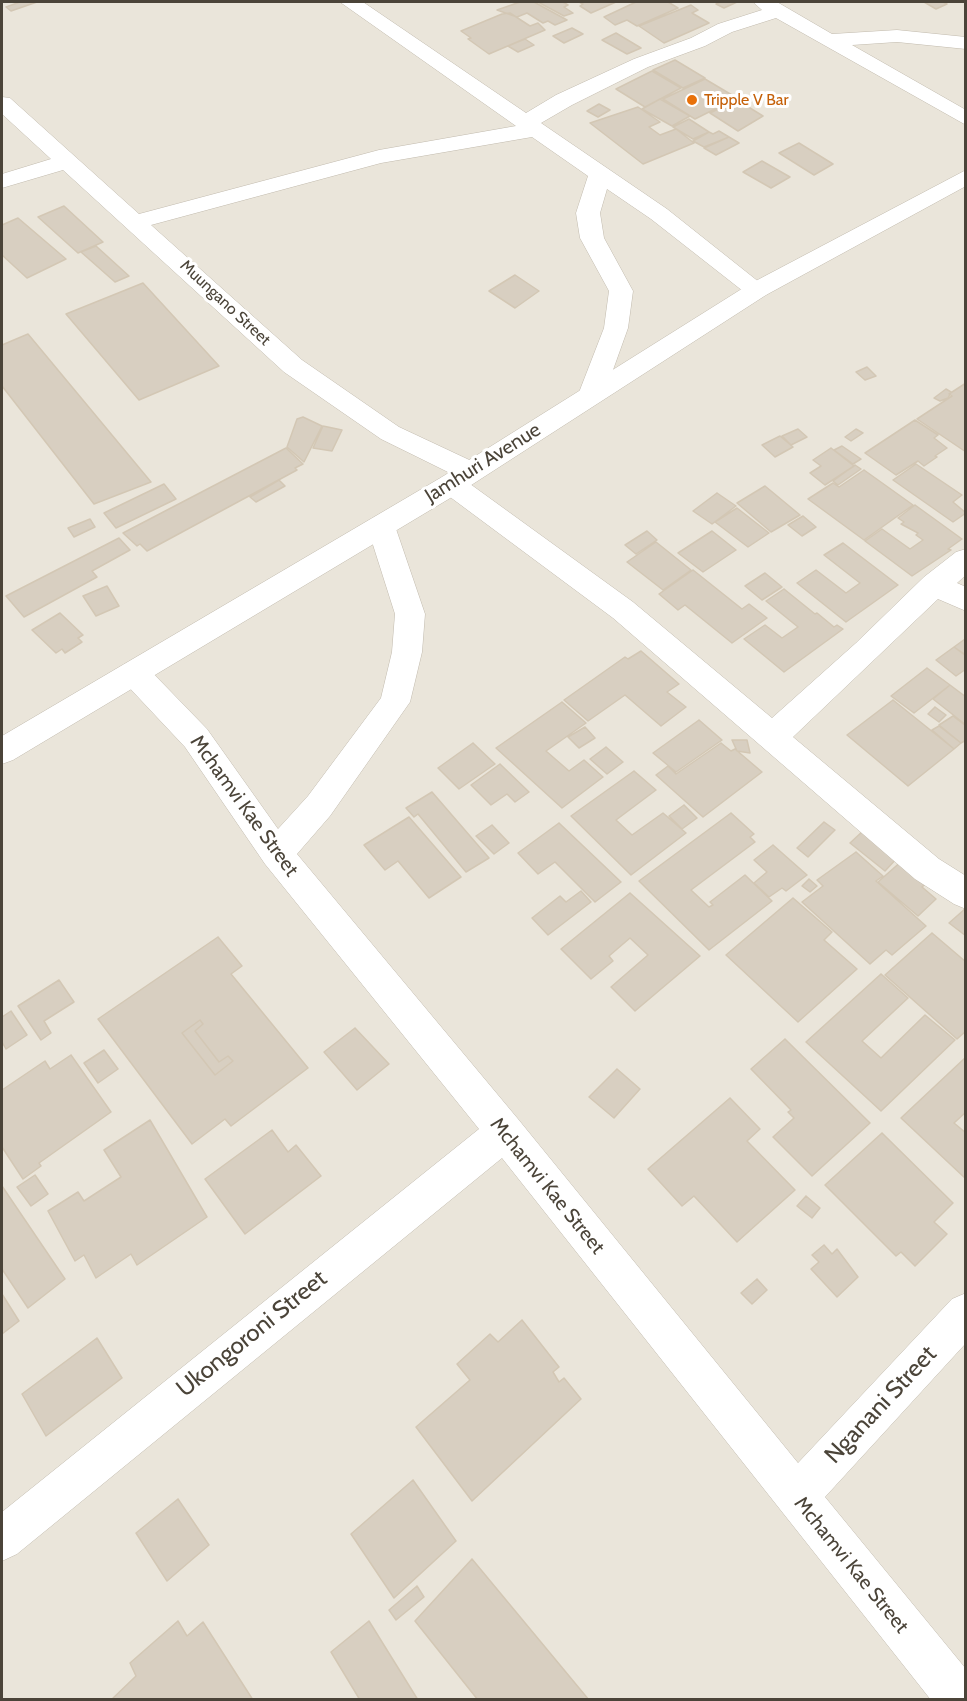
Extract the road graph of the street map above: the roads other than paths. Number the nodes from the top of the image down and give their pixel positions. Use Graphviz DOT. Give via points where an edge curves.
graph roads {
  1 [pos="350,2"];
  2 [pos="770,6"];
  3 [pos="827,40"];
  4 [pos="966,43"];
  5 [pos="2,103"];
  6 [pos="966,119"];
  7 [pos="532,126"];
  8 [pos="66,162"];
  9 [pos="600,173"];
  10 [pos="965,178"];
  11 [pos="2,181"];
  12 [pos="136,222"];
  13 [pos="756,290"];
  14 [pos="591,395"];
  15 [pos="461,478"];
  16 [pos="381,526"];
  17 [pos="966,559"];
  18 [pos="934,585"];
  19 [pos="966,600"];
  20 [pos="134,673"];
  21 [pos="772,737"];
  22 [pos="2,751"];
  23 [pos="277,854"];
  24 [pos="966,894"];
  25 [pos="505,1132"];
  26 [pos="966,1313"];
  27 [pos="796,1497"];
  28 [pos="2,1539"];
  29 [pos="961,1700"];
  1 -- 7 [label="street"];
  2 -- 3 [label="street"];
  2 -- 7 [label="street" via="564,100"];
  3 -- 4 [label="street" via="897,36"];
  3 -- 6 [label="street"];
  5 -- 8 [label="street, Muungano Street"];
  7 -- 9 [label="street"];
  7 -- 12 [label="street" via="379,157"];
  8 -- 11 [label="street"];
  8 -- 12 [label="street, Muungano Street"];
  9 -- 13 [label="street"];
  9 -- 14 [label="street" via="588,213 591,230 621,291 616,328"];
  10 -- 13 [label="street, Jamhuri Avenue"];
  12 -- 15 [label="street, Muungano Street" via="293,366"];
  13 -- 14 [label="street, Jamhuri Avenue"];
  14 -- 15 [label="street, Jamhuri Avenue"];
  15 -- 16 [label="street, Jamhuri Avenue"];
  15 -- 21 [label="street, Muungano Street"];
  16 -- 20 [label="street, Jamhuri Avenue"];
  16 -- 23 [label="street" via="410,614 407,652 395,702 319,806"];
  17 -- 18 [label="street"];
  18 -- 19 [label="street"];
  18 -- 21 [label="street"];
  20 -- 22 [label="street, Jamhuri Avenue"];
  20 -- 23 [label="street, Mchamvi Kae Street" via="196,738"];
  21 -- 24 [label="street, Muungano Street" via="927,869"];
  23 -- 25 [label="street, Mchamvi Kae Street"];
  25 -- 27 [label="street, Mchamvi Kae Street"];
  25 -- 28 [label="street, Ukongoroni Street"];
  26 -- 27 [label="street, Nganani Street"];
  27 -- 29 [label="street, Mchamvi Kae Street"];
}
